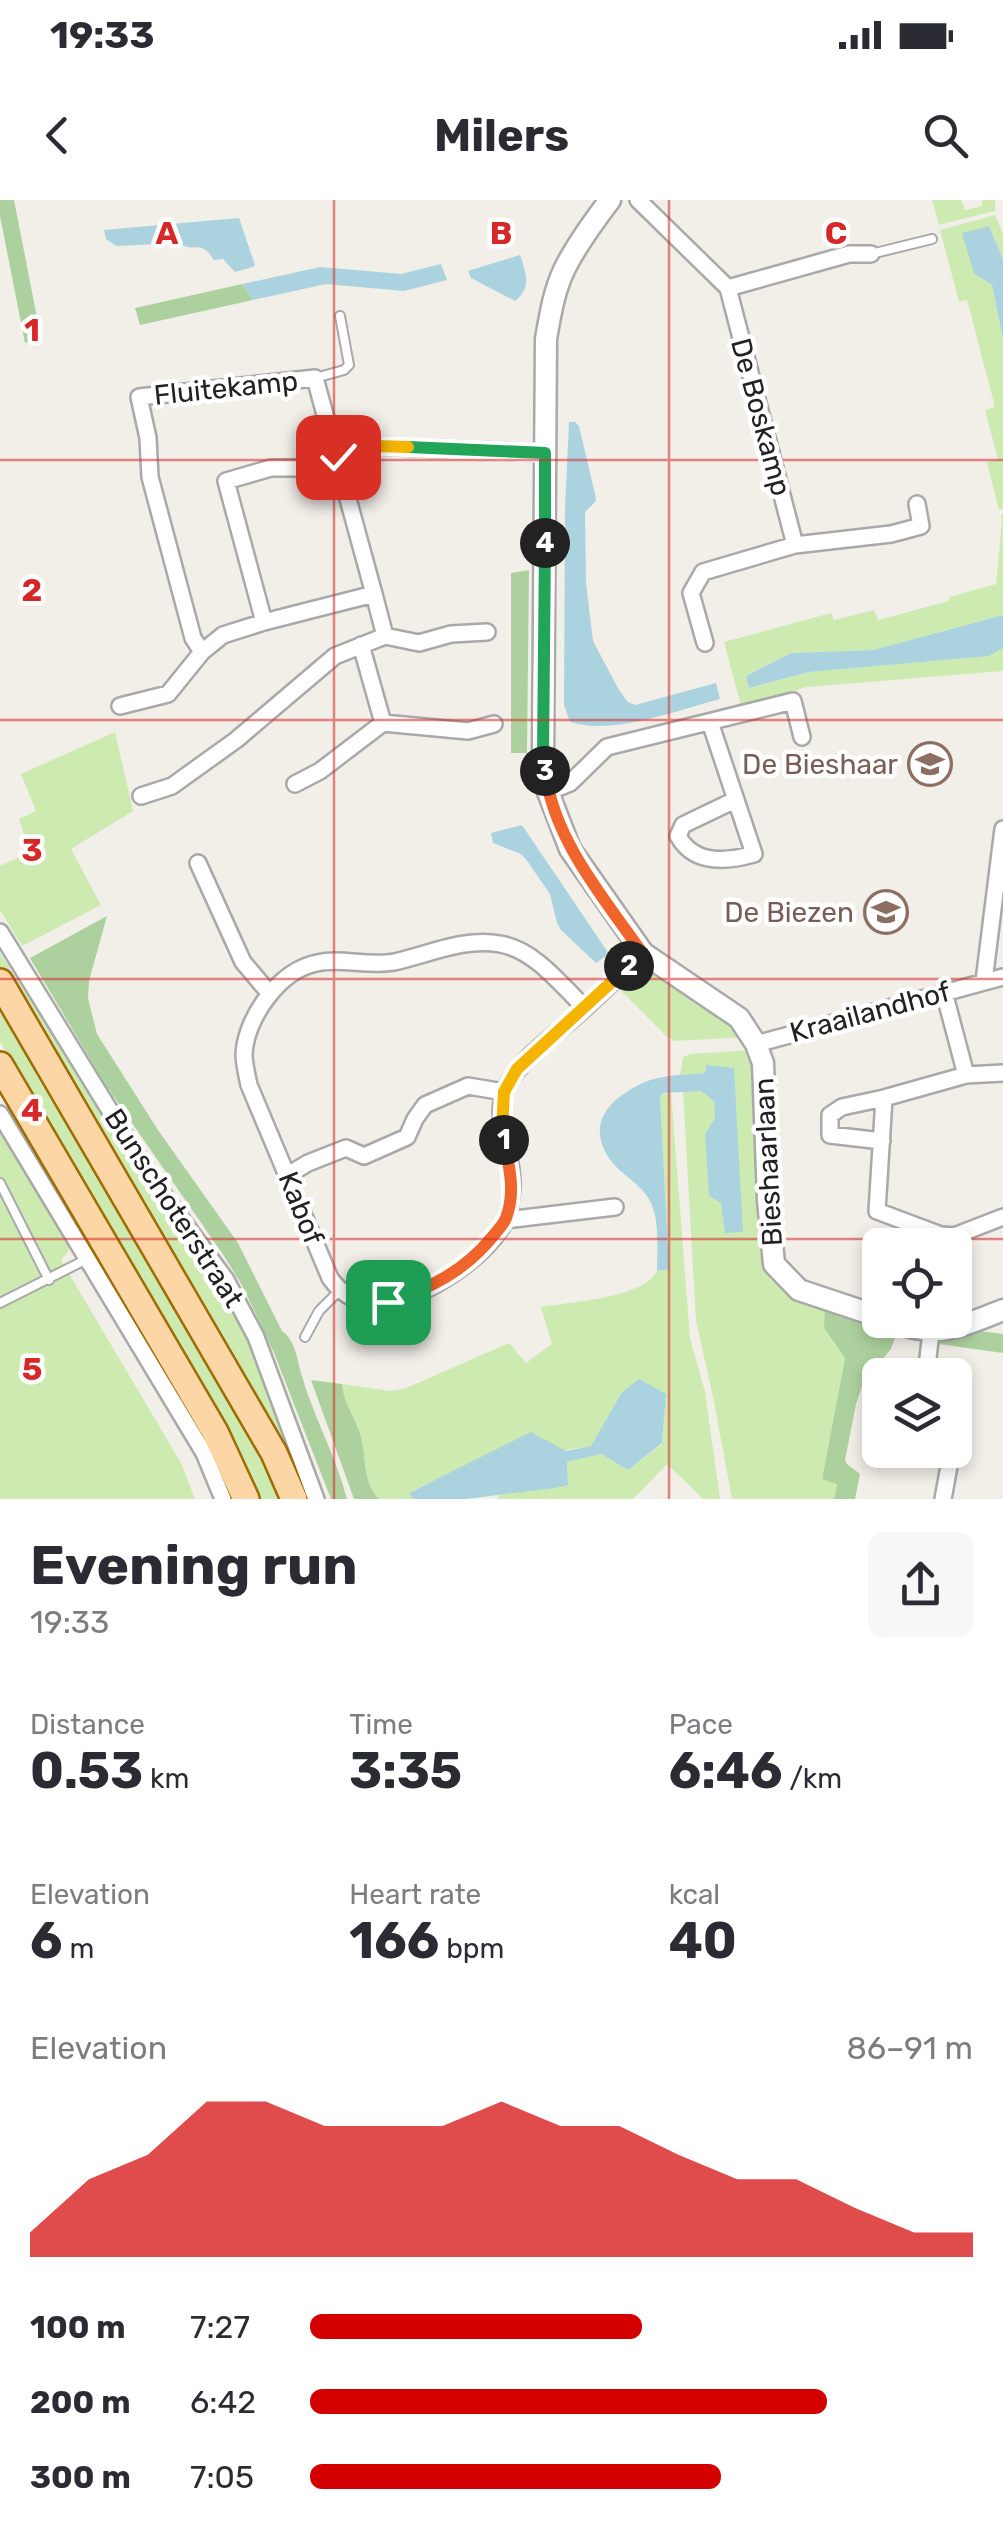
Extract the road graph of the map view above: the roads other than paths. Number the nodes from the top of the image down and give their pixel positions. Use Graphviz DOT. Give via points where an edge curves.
graph roads {
  1 [pos="610,200"];
  2 [pos="638,200"];
  3 [pos="932,240"];
  4 [pos="871,254"];
  5 [pos="728,288"];
  6 [pos="340,316"];
  7 [pos="314,378"];
  8 [pos="545,453"];
  9 [pos="338,457"];
  10 [pos="916,504"];
  11 [pos="795,545"];
  12 [pos="374,594"];
  13 [pos="264,622"];
  14 [pos="486,632"];
  15 [pos="386,636"];
  16 [pos="705,644"];
  17 [pos="361,645"];
  18 [pos="202,652"];
  19 [pos="120,706"];
  20 [pos="710,722"];
  21 [pos="383,723"];
  22 [pos="494,724"];
  23 [pos="802,737"];
  24 [pos="296,784"];
  25 [pos="548,792"];
  26 [pos="141,796"];
  27 [pos="735,800"];
  28 [pos="1003,829"];
  29 [pos="198,863"];
  30 [pos="0,932"];
  31 [pos="643,954"];
  32 [pos="1003,976"];
  33 [pos="984,981"];
  34 [pos="0,982"];
  35 [pos="944,992"];
  36 [pos="270,994"];
  37 [pos="585,1008"];
  38 [pos="756,1044"];
  39 [pos="0,1065"];
  40 [pos="1003,1073"];
  41 [pos="966,1075"];
  42 [pos="504,1092"];
  43 [pos="884,1098"];
  44 [pos="0,1114"];
  45 [pos="882,1141"];
  46 [pos="288,1175"];
  47 [pos="0,1183"];
  48 [pos="615,1207"];
  49 [pos="1003,1217"];
  50 [pos="506,1220"];
  51 [pos="87,1259"];
  52 [pos="49,1280"];
  53 [pos="340,1291"];
  54 [pos="0,1303"];
  55 [pos="1003,1310"];
  56 [pos="862,1311"];
  57 [pos="972,1322"];
  58 [pos="305,1337"];
  59 [pos="949,1468"];
  60 [pos="224,1499"];
  61 [pos="246,1499"];
  62 [pos="294,1499"];
  63 [pos="316,1499"];
  64 [pos="943,1499"];
  1 -- 8 [label="street, Bieshaarlaan" via="564,270 551,310"];
  2 -- 5 [label="street"];
  3 -- 4 [label="lane"];
  4 -- 5 [label="street" via="849,254"];
  5 -- 11 [label="street, De Boskamp"];
  6 -- 7 [label="lane" via="349,365"];
  7 -- 9 [label="street, Fluitekamp"];
  7 -- 18 [label="street, Fluitekamp" via="138,397 150,476"];
  8 -- 9 [label="street" via="375,446"];
  8 -- 25 [label="street, Bieshaarlaan"];
  9 -- 12 [label="street, Fluitekamp"];
  9 -- 13 [label="street" via="226,480"];
  10 -- 11 [label="street" via="921,526"];
  11 -- 16 [label="street" via="703,572 691,594"];
  12 -- 13 [label="street"];
  12 -- 15 [label="street, Fluitekamp"];
  13 -- 18 [label="street" via="223,636"];
  14 -- 15 [label="street" via="419,642"];
  15 -- 17 [label="street"];
  17 -- 21 [label="street"];
  17 -- 26 [label="street" via="334,656 172,786"];
  18 -- 19 [label="street" via="168,694"];
  20 -- 23 [label="street" via="793,701"];
  20 -- 25 [label="street" via="607,747 570,783"];
  20 -- 27 [label="street"];
  21 -- 22 [label="street" via="468,731"];
  21 -- 24 [label="street"];
  25 -- 31 [label="street, Bieshaarlaan" via="570,849"];
  27 -- 27 [label="street" via="683,824 678,836 685,848 732,861 754,854"];
  28 -- 33 [label="street, Kraailandhof"];
  29 -- 36 [label="street" via="243,962"];
  30 -- 63 [label="street, Bunschoterstraat" via="152,1179 226,1280 256,1337"];
  31 -- 37 [label="street"];
  31 -- 38 [label="street, Bieshaarlaan" via="739,1018"];
  32 -- 33 [label="street, Kraailandhof"];
  33 -- 35 [label="street, Kraailandhof"];
  34 -- 62 [label="main road, Bunschoterstraat" via="274,1453"];
  35 -- 38 [label="street, Kraailandhof"];
  35 -- 41 [label="street"];
  36 -- 37 [label="street, Kabof" via="290,972 318,962 382,964 466,944 500,944 532,957"];
  36 -- 46 [label="street, Kabof" via="250,1028 244,1055 249,1084"];
  37 -- 42 [label="street" via="517,1069"];
  38 -- 56 [label="street, Bieshaarlaan" via="763,1063 774,1264 799,1290"];
  39 -- 61 [label="main road" via="215,1432"];
  40 -- 41 [label="street"];
  41 -- 43 [label="street"];
  42 -- 46 [label="street" via="468,1086 425,1105 408,1138 364,1156 346,1148"];
  42 -- 50 [label="street" via="502,1129 512,1182"];
  43 -- 45 [label="street"];
  43 -- 45 [label="street" via="830,1115 830,1135"];
  44 -- 51 [label="street"];
  45 -- 49 [label="street" via="876,1211 954,1236"];
  46 -- 53 [label="street, Kabof"];
  47 -- 52 [label="lane"];
  48 -- 50 [label="street"];
  50 -- 53 [label="street" via="481,1251 424,1290 365,1304"];
  51 -- 52 [label="lane"];
  51 -- 60 [label="street"];
  52 -- 54 [label="lane"];
  53 -- 58 [label="lane"];
  55 -- 57 [label="street"];
  59 -- 64 [label="street"];
}
